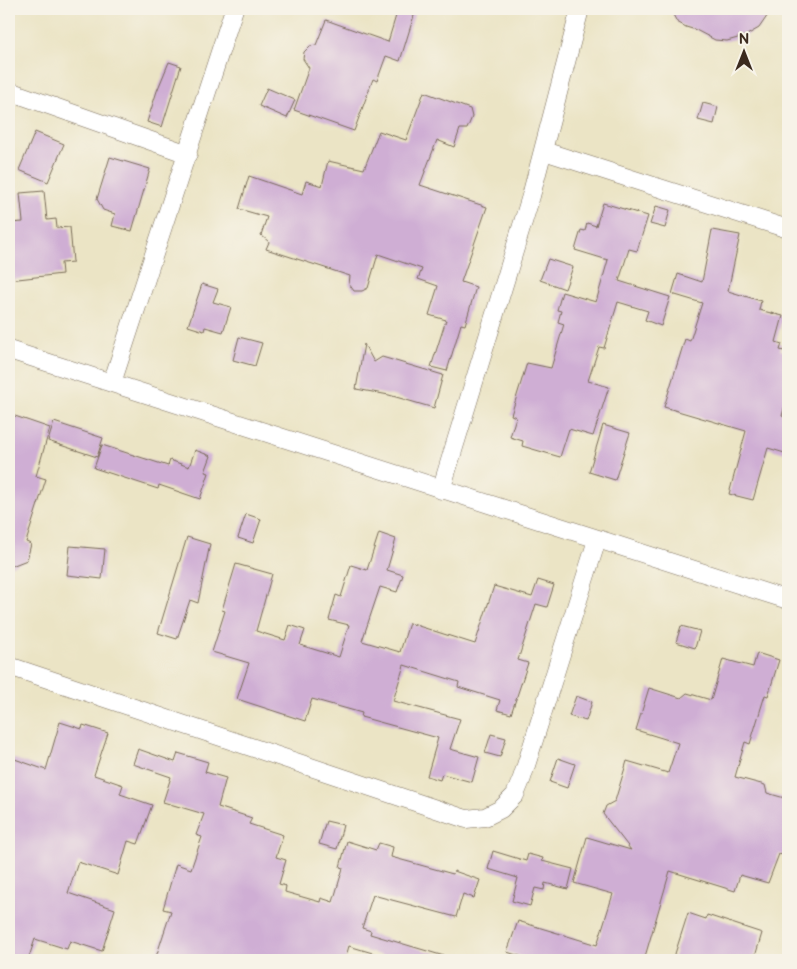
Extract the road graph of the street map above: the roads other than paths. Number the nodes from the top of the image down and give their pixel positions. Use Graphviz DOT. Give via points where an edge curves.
graph roads {
  1 [pos="234,9"];
  2 [pos="580,9"];
  3 [pos="9,91"];
  4 [pos="544,151"];
  5 [pos="188,154"];
  6 [pos="788,229"];
  7 [pos="9,350"];
  8 [pos="112,383"];
  9 [pos="441,490"];
  10 [pos="597,540"];
  11 [pos="788,600"];
  12 [pos="9,666"];
  1 -- 5 [label="street"];
  2 -- 4 [label="street"];
  3 -- 5 [label="street"];
  4 -- 6 [label="street"];
  4 -- 9 [label="street"];
  5 -- 8 [label="street"];
  7 -- 8 [label="street"];
  8 -- 9 [label="street"];
  9 -- 10 [label="street"];
  10 -- 11 [label="street"];
  10 -- 12 [label="street" via="522,778 515,795 501,809 485,817 466,818 448,813"];
}
